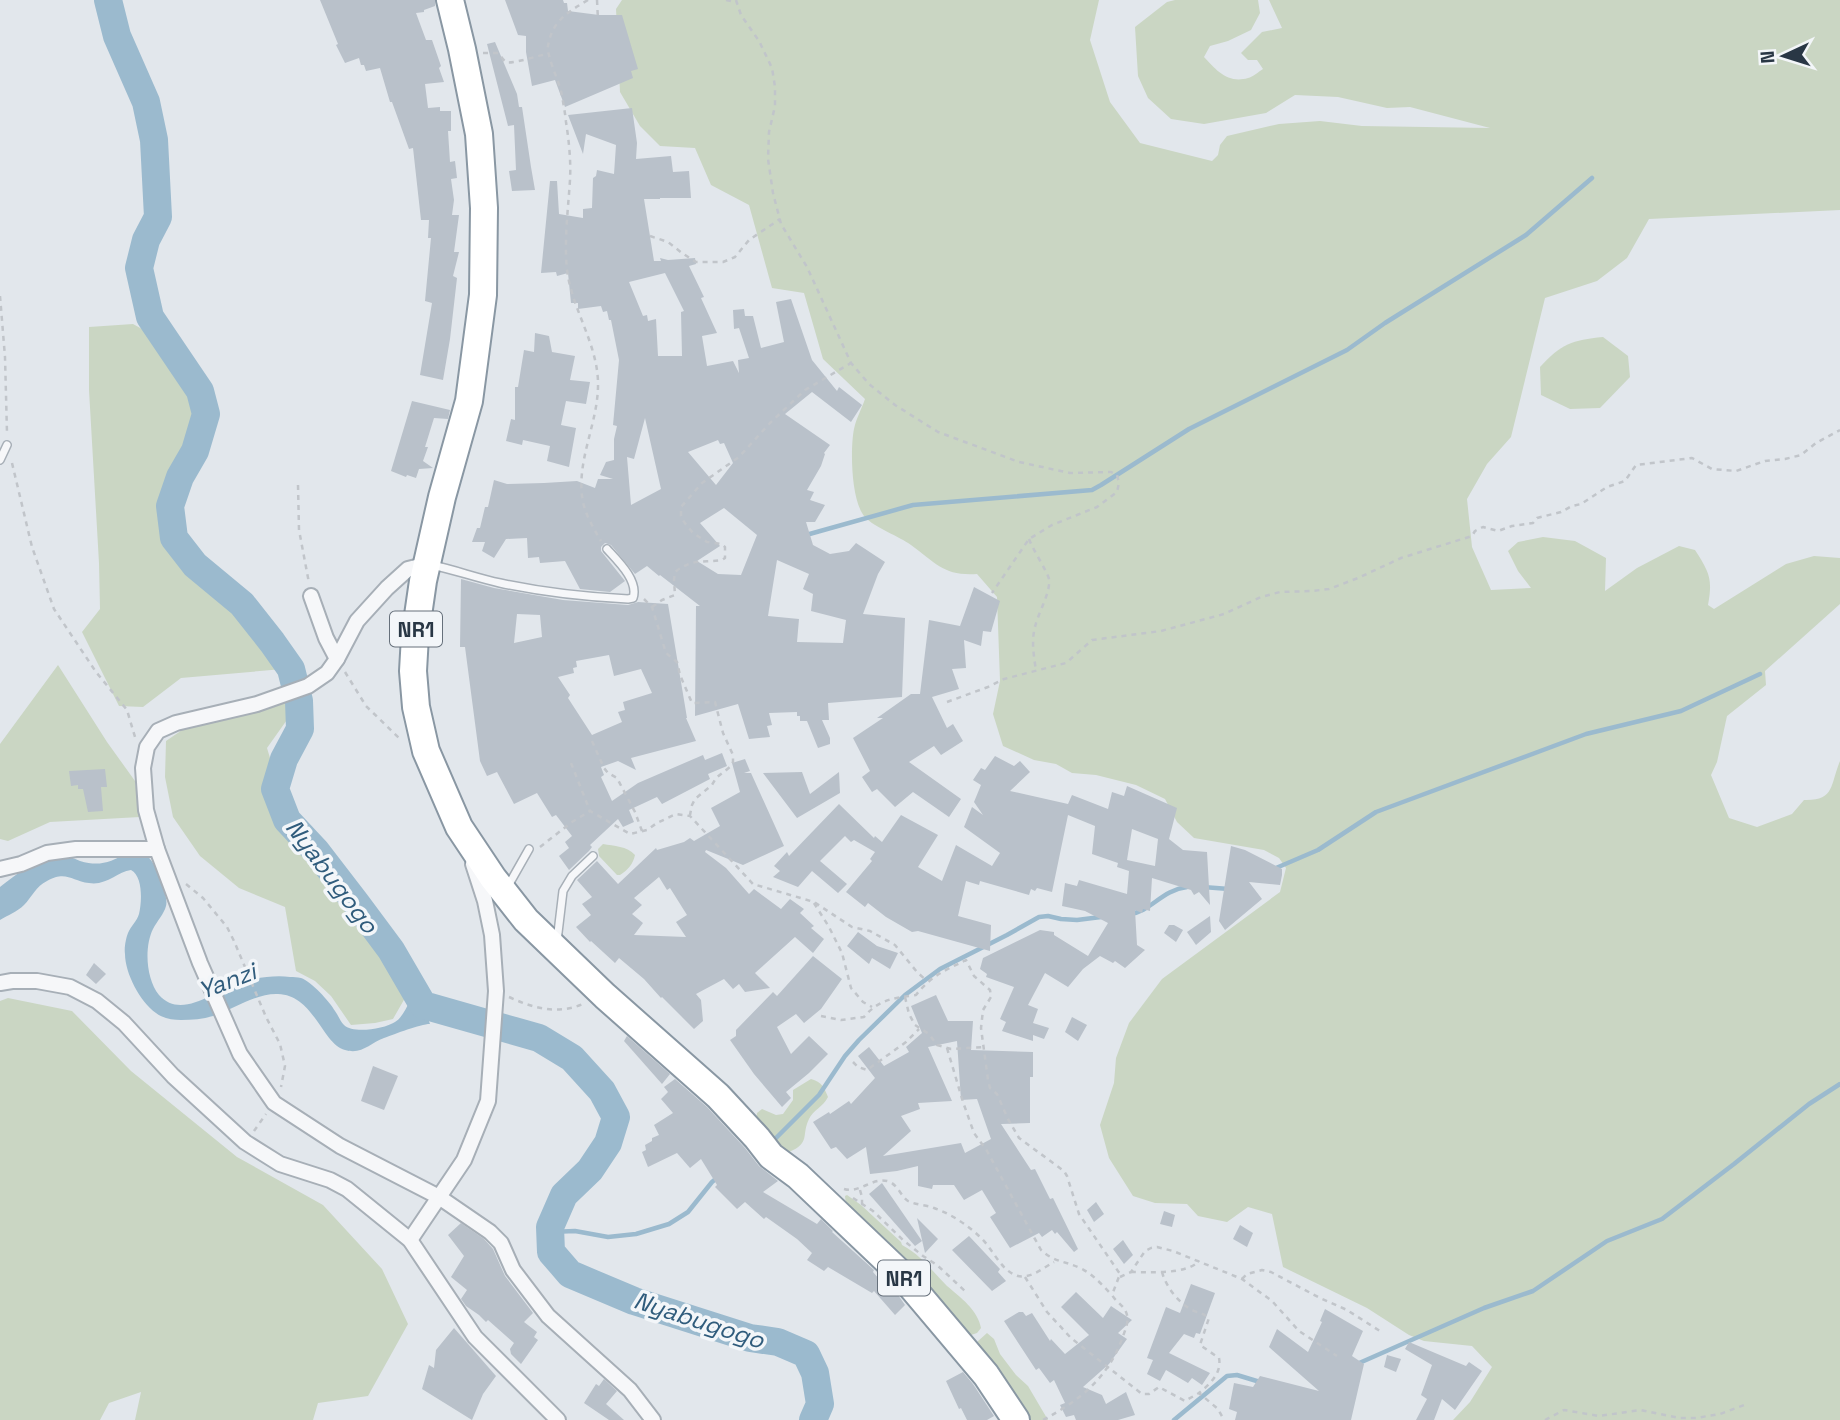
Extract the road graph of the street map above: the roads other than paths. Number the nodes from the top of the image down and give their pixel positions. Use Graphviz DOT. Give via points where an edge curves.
graph roads {
  1 [pos="450,0"];
  2 [pos="8,445"];
  3 [pos="0,460"];
  4 [pos="607,549"];
  5 [pos="428,564"];
  6 [pos="312,596"];
  7 [pos="337,659"];
  8 [pos="459,827"];
  9 [pos="157,849"];
  10 [pos="529,849"];
  11 [pos="593,856"];
  12 [pos="0,869"];
  13 [pos="504,892"];
  14 [pos="556,949"];
  15 [pos="0,983"];
  16 [pos="439,1197"];
  17 [pos="410,1240"];
  18 [pos="558,1420"];
  19 [pos="653,1420"];
  20 [pos="1016,1420"];
  1 -- 5 [label="highway, NR1" via="479,134 484,208 482,295 469,401"];
  2 -- 3 [label="lane"];
  4 -- 5 [label="lane" via="630,579 633,598 565,594"];
  5 -- 7 [label="street" via="408,569 387,588 357,621"];
  5 -- 8 [label="highway, NR1" via="415,636 416,707 426,751"];
  6 -- 7 [label="street"];
  7 -- 9 [label="street" via="308,686 158,731 147,747 143,768 146,810"];
  8 -- 13 [label="highway, NR1"];
  8 -- 16 [label="street" via="485,901 496,991 488,1101 464,1160"];
  9 -- 12 [label="street" via="76,849 47,853"];
  9 -- 16 [label="street" via="240,1054 274,1103 340,1146"];
  10 -- 13 [label="lane"];
  11 -- 14 [label="lane" via="563,891"];
  13 -- 14 [label="highway, NR1"];
  14 -- 20 [label="highway, NR1" via="718,1096 764,1147 900,1273 986,1375"];
  15 -- 17 [label="street" via="70,987 97,1001 245,1142 280,1164 347,1189"];
  16 -- 17 [label="street"];
  16 -- 19 [label="street" via="501,1243 513,1270 548,1316 630,1390"];
  17 -- 18 [label="street" via="475,1336"];
}
